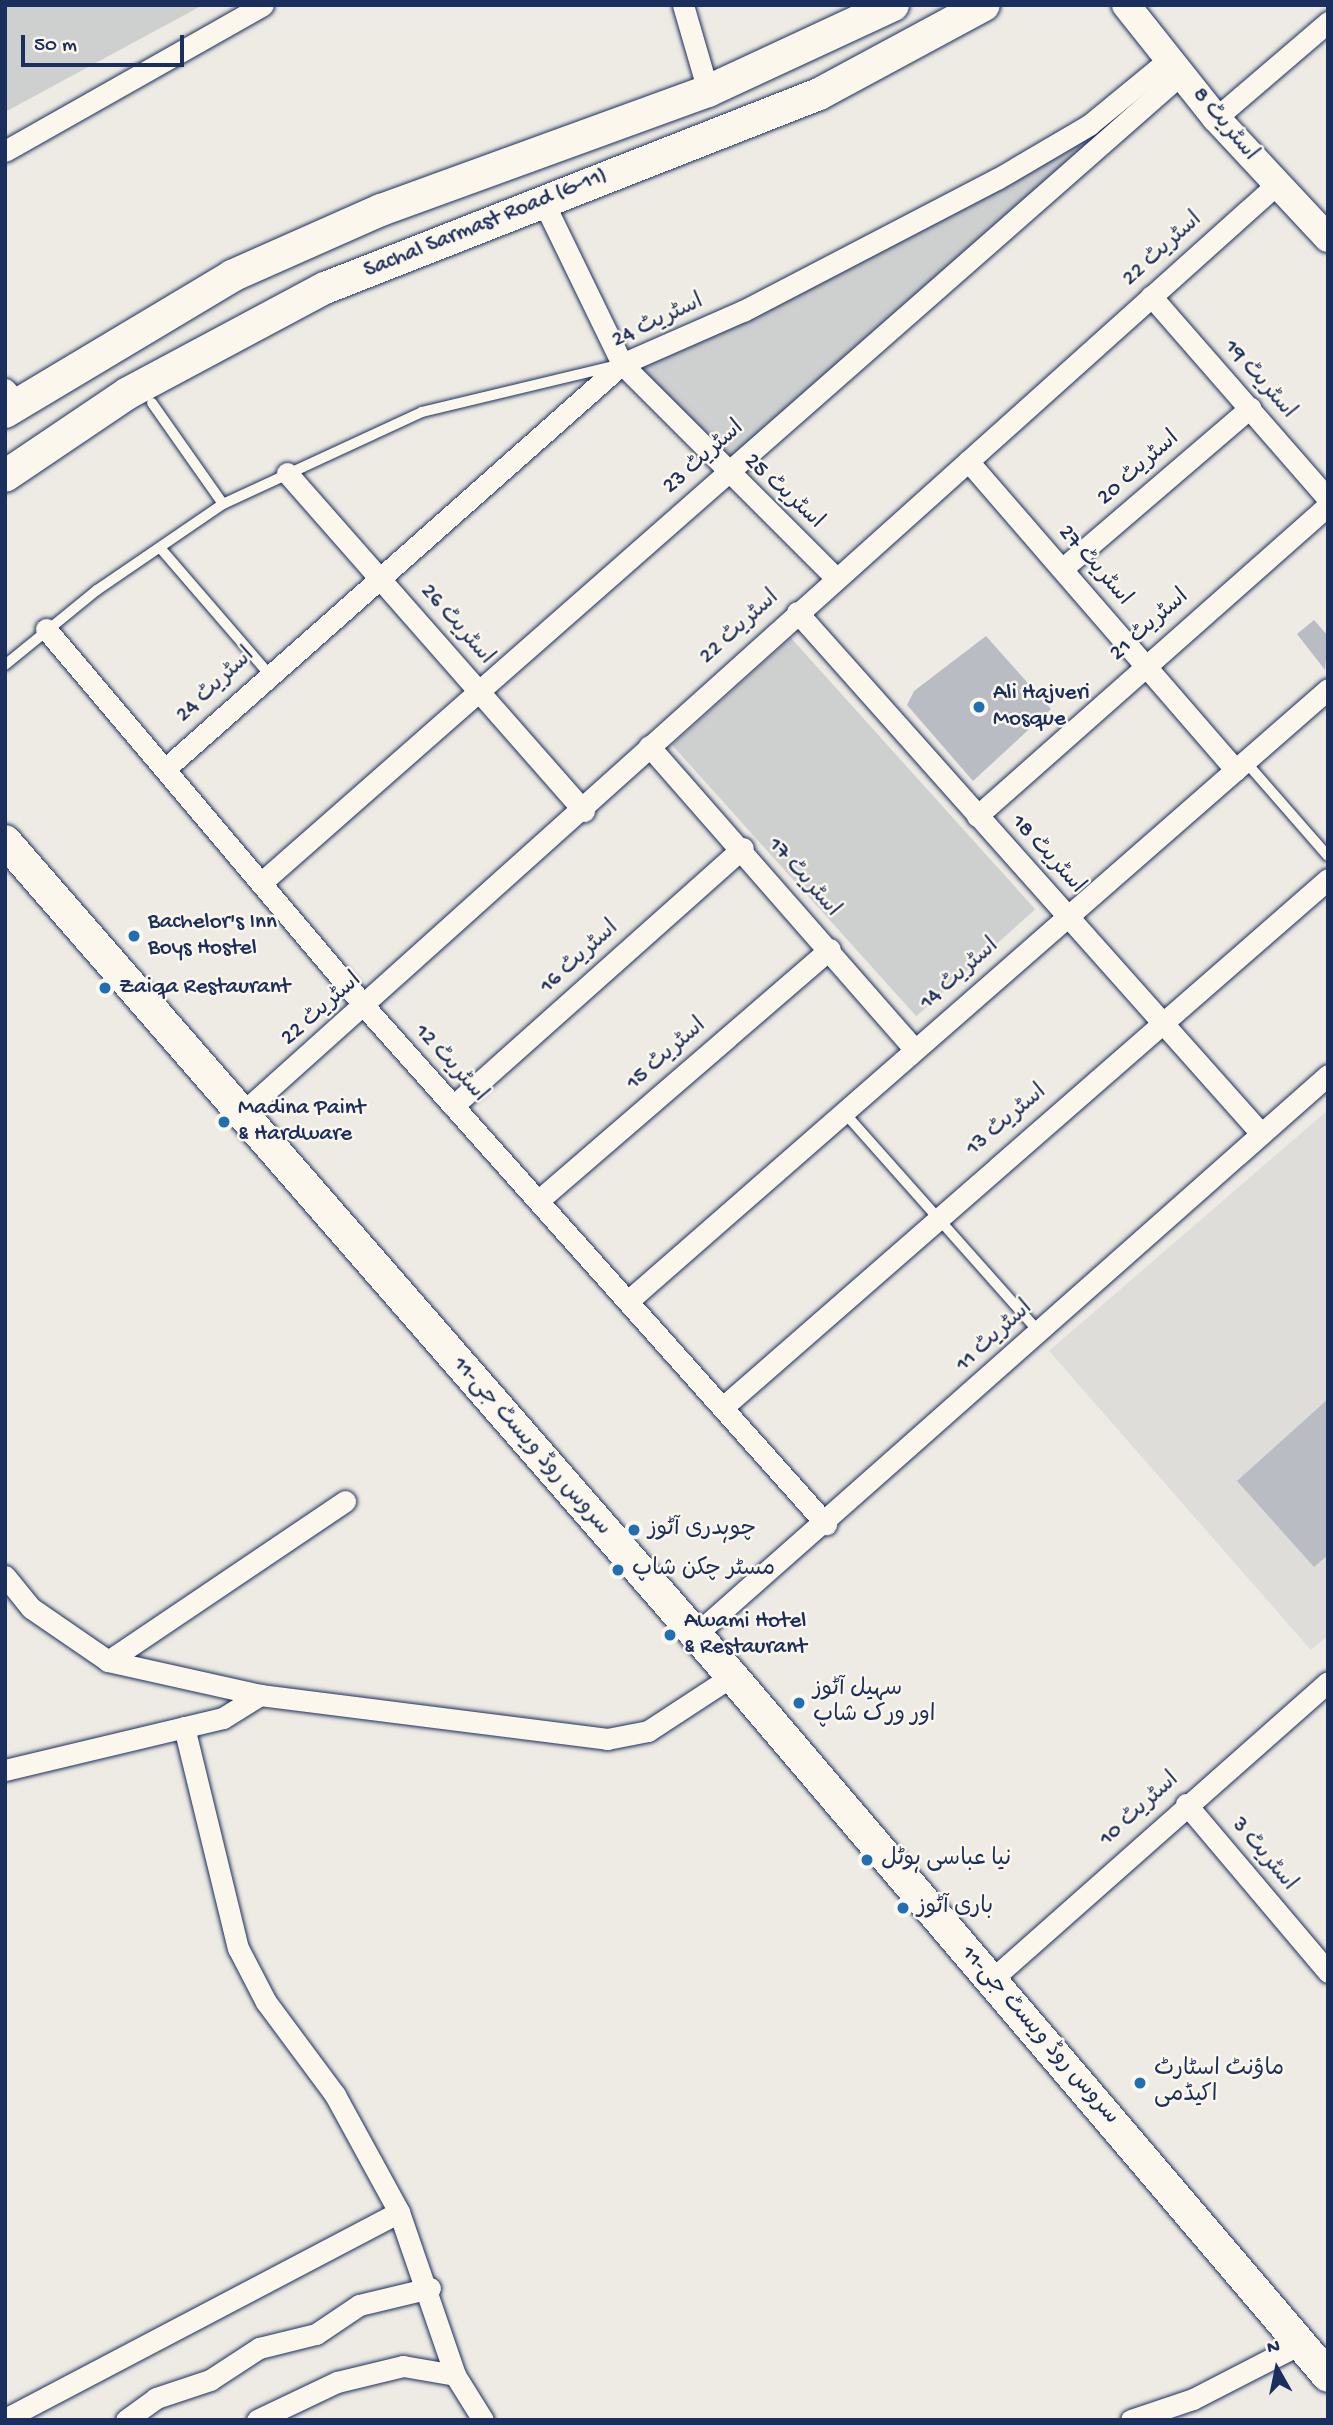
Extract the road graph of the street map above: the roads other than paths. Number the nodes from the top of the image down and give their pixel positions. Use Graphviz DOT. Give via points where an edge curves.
graph roads {
  1 [pos="262,5"];
  2 [pos="683,5"];
  3 [pos="893,5"];
  4 [pos="984,5"];
  5 [pos="1126,5"];
  6 [pos="233,11"];
  7 [pos="1328,22"];
  8 [pos="1175,67"];
  9 [pos="708,91"];
  10 [pos="1216,118"];
  11 [pos="726,133"];
  12 [pos="5,151"];
  13 [pos="1276,185"];
  14 [pos="542,199"];
  15 [pos="1325,231"];
  16 [pos="1151,296"];
  17 [pos="622,364"];
  18 [pos="9,401"];
  19 [pos="152,402"];
  20 [pos="1250,408"];
  21 [pos="968,461"];
  22 [pos="287,473"];
  23 [pos="726,474"];
  24 [pos="5,476"];
  25 [pos="1328,499"];
  26 [pos="223,504"];
  27 [pos="1328,506"];
  28 [pos="162,550"];
  29 [pos="1062,569"];
  30 [pos="834,576"];
  31 [pos="381,578"];
  32 [pos="797,612"];
  33 [pos="46,629"];
  34 [pos="1146,663"];
  35 [pos="5,664"];
  36 [pos="268,673"];
  37 [pos="1328,689"];
  38 [pos="478,691"];
  39 [pos="649,746"];
  40 [pos="1241,765"];
  41 [pos="165,769"];
  42 [pos="584,811"];
  43 [pos="977,816"];
  44 [pos="5,841"];
  45 [pos="743,848"];
  46 [pos="1328,856"];
  47 [pos="1328,878"];
  48 [pos="262,882"];
  49 [pos="1067,917"];
  50 [pos="830,949"];
  51 [pos="365,1007"];
  52 [pos="1161,1026"];
  53 [pos="914,1049"];
  54 [pos="1328,1075"];
  55 [pos="453,1106"];
  56 [pos="842,1110"];
  57 [pos="242,1113"];
  58 [pos="1259,1131"];
  59 [pos="539,1200"];
  60 [pos="935,1216"];
  61 [pos="628,1301"];
  62 [pos="1039,1332"];
  63 [pos="723,1407"];
  64 [pos="345,1501"];
  65 [pos="826,1524"];
  66 [pos="5,1576"];
  67 [pos="695,1635"];
  68 [pos="108,1661"];
  69 [pos="732,1676"];
  70 [pos="1328,1682"];
  71 [pos="260,1695"];
  72 [pos="184,1727"];
  73 [pos="5,1770"];
  74 [pos="1186,1804"];
  75 [pos="1328,1972"];
  76 [pos="990,1981"];
  77 [pos="399,2212"];
  78 [pos="430,2288"];
  79 [pos="1300,2344"];
  80 [pos="455,2375"];
  81 [pos="1328,2376"];
  82 [pos="1195,2409"];
  83 [pos="5,2418"];
  84 [pos="126,2420"];
  85 [pos="257,2420"];
  86 [pos="482,2420"];
  87 [pos="1131,2420"];
  1 -- 6 [label="street"];
  2 -- 9 [label="street"];
  3 -- 9 [label="main road, Sachal Sarmast Road (G-11)"];
  4 -- 11 [label="main road, Sachal Sarmast Road (G-11)" via="819,94"];
  5 -- 8 [label="street, اسٹریٹ 8"];
  6 -- 12 [label="street"];
  7 -- 10 [label="street"];
  8 -- 10 [label="street, اسٹریٹ 8"];
  8 -- 17 [label="street, اسٹریٹ 24" via="997,179 743,311"];
  8 -- 23 [label="street, اسٹریٹ 23"];
  9 -- 11 [label="main road"];
  9 -- 18 [label="main road, Sachal Sarmast Road (G-11)" via="381,210 282,254"];
  10 -- 13 [label="street, اسٹریٹ 8"];
  11 -- 14 [label="main road, Sachal Sarmast Road (G-11)"];
  13 -- 15 [label="street, اسٹریٹ 8"];
  13 -- 16 [label="street, اسٹریٹ 22"];
  14 -- 17 [label="street, اسٹریٹ 25"];
  14 -- 24 [label="main road, Sachal Sarmast Road (G-11)" via="325,288 217,342 128,393"];
  16 -- 20 [label="street, اسٹریٹ 19"];
  16 -- 21 [label="street, اسٹریٹ 22"];
  17 -- 22 [label="lane" via="422,412"];
  17 -- 23 [label="street, اسٹریٹ 25"];
  17 -- 31 [label="street, اسٹریٹ 24"];
  19 -- 26 [label="lane"];
  20 -- 25 [label="street, اسٹریٹ 19"];
  20 -- 29 [label="street, اسٹریٹ 20"];
  21 -- 29 [label="street, اسٹریٹ 27"];
  21 -- 30 [label="street, اسٹریٹ 22"];
  22 -- 26 [label="lane"];
  22 -- 31 [label="street, اسٹریٹ 26"];
  23 -- 30 [label="street, اسٹریٹ 25"];
  23 -- 38 [label="street, اسٹریٹ 23"];
  26 -- 28 [label="lane"];
  27 -- 34 [label="street, اسٹریٹ 21"];
  28 -- 33 [label="lane"];
  28 -- 36 [label="lane"];
  29 -- 34 [label="street, اسٹریٹ 27"];
  30 -- 32 [label="street, اسٹریٹ 22"];
  31 -- 36 [label="street, اسٹریٹ 24"];
  31 -- 38 [label="street, اسٹریٹ 26"];
  32 -- 39 [label="street, اسٹریٹ 22"];
  32 -- 43 [label="street, اسٹریٹ 18"];
  33 -- 35 [label="lane"];
  33 -- 41 [label="street, اسٹریٹ 12"];
  34 -- 40 [label="street, اسٹریٹ 27"];
  34 -- 43 [label="street, اسٹریٹ 21"];
  36 -- 41 [label="street, اسٹریٹ 24"];
  37 -- 40 [label="street, اسٹریٹ 14"];
  38 -- 42 [label="street, اسٹریٹ 26"];
  38 -- 48 [label="street, اسٹریٹ 23"];
  39 -- 42 [label="street, اسٹریٹ 22"];
  39 -- 45 [label="street, اسٹریٹ 17"];
  40 -- 46 [label="lane"];
  40 -- 49 [label="street, اسٹریٹ 14"];
  41 -- 48 [label="street, اسٹریٹ 12"];
  42 -- 51 [label="street, اسٹریٹ 22"];
  43 -- 49 [label="street, اسٹریٹ 18"];
  44 -- 57 [label="main road, سروس روڈ ویسٹ جی-11"];
  45 -- 50 [label="street, اسٹریٹ 17"];
  45 -- 55 [label="street, اسٹریٹ 16"];
  47 -- 52 [label="street, اسٹریٹ 13"];
  48 -- 51 [label="street, اسٹریٹ 12"];
  49 -- 52 [label="street, اسٹریٹ 18"];
  49 -- 53 [label="street, اسٹریٹ 14"];
  50 -- 53 [label="street, اسٹریٹ 17"];
  50 -- 59 [label="street, اسٹریٹ 15"];
  51 -- 55 [label="street, اسٹریٹ 12"];
  51 -- 57 [label="street, اسٹریٹ 22"];
  52 -- 58 [label="street, اسٹریٹ 18"];
  52 -- 60 [label="street, اسٹریٹ 13"];
  53 -- 56 [label="street, اسٹریٹ 14"];
  54 -- 58 [label="street, اسٹریٹ 11"];
  55 -- 59 [label="street, اسٹریٹ 12"];
  56 -- 60 [label="lane"];
  56 -- 61 [label="street, اسٹریٹ 14"];
  57 -- 67 [label="main road, سروس روڈ ویسٹ جی-11"];
  58 -- 62 [label="street, اسٹریٹ 11"];
  59 -- 61 [label="street, اسٹریٹ 12"];
  60 -- 62 [label="lane"];
  60 -- 63 [label="street, اسٹریٹ 13"];
  61 -- 63 [label="street, اسٹریٹ 12"];
  62 -- 65 [label="street, اسٹریٹ 11"];
  63 -- 65 [label="street, اسٹریٹ 12"];
  64 -- 68 [label="street"];
  65 -- 67 [label="street, اسٹریٹ 11"];
  66 -- 68 [label="street" via="31,1608"];
  67 -- 69 [label="main road, سروس روڈ ویسٹ جی-11"];
  68 -- 71 [label="street"];
  69 -- 71 [label="street" via="648,1731 607,1739"];
  69 -- 76 [label="main road, سروس روڈ ویسٹ جی-11"];
  70 -- 74 [label="street, اسٹریٹ 10"];
  71 -- 72 [label="street" via="223,1718"];
  72 -- 73 [label="street"];
  72 -- 77 [label="street" via="238,1948 266,2002 335,2095"];
  74 -- 75 [label="street, اسٹریٹ 3"];
  74 -- 76 [label="street, اسٹریٹ 10"];
  76 -- 79 [label="main road, سروس روڈ ویسٹ جی-11"];
  77 -- 78 [label="street"];
  77 -- 83 [label="street"];
  78 -- 80 [label="street"];
  78 -- 84 [label="street" via="359,2305 316,2334 259,2348 210,2380 156,2398"];
  79 -- 81 [label="main road, سروس روڈ ویسٹ جی-11"];
  79 -- 82 [label="street"];
  80 -- 85 [label="street" via="403,2365 337,2382"];
  80 -- 86 [label="street"];
  82 -- 87 [label="street"];
}
